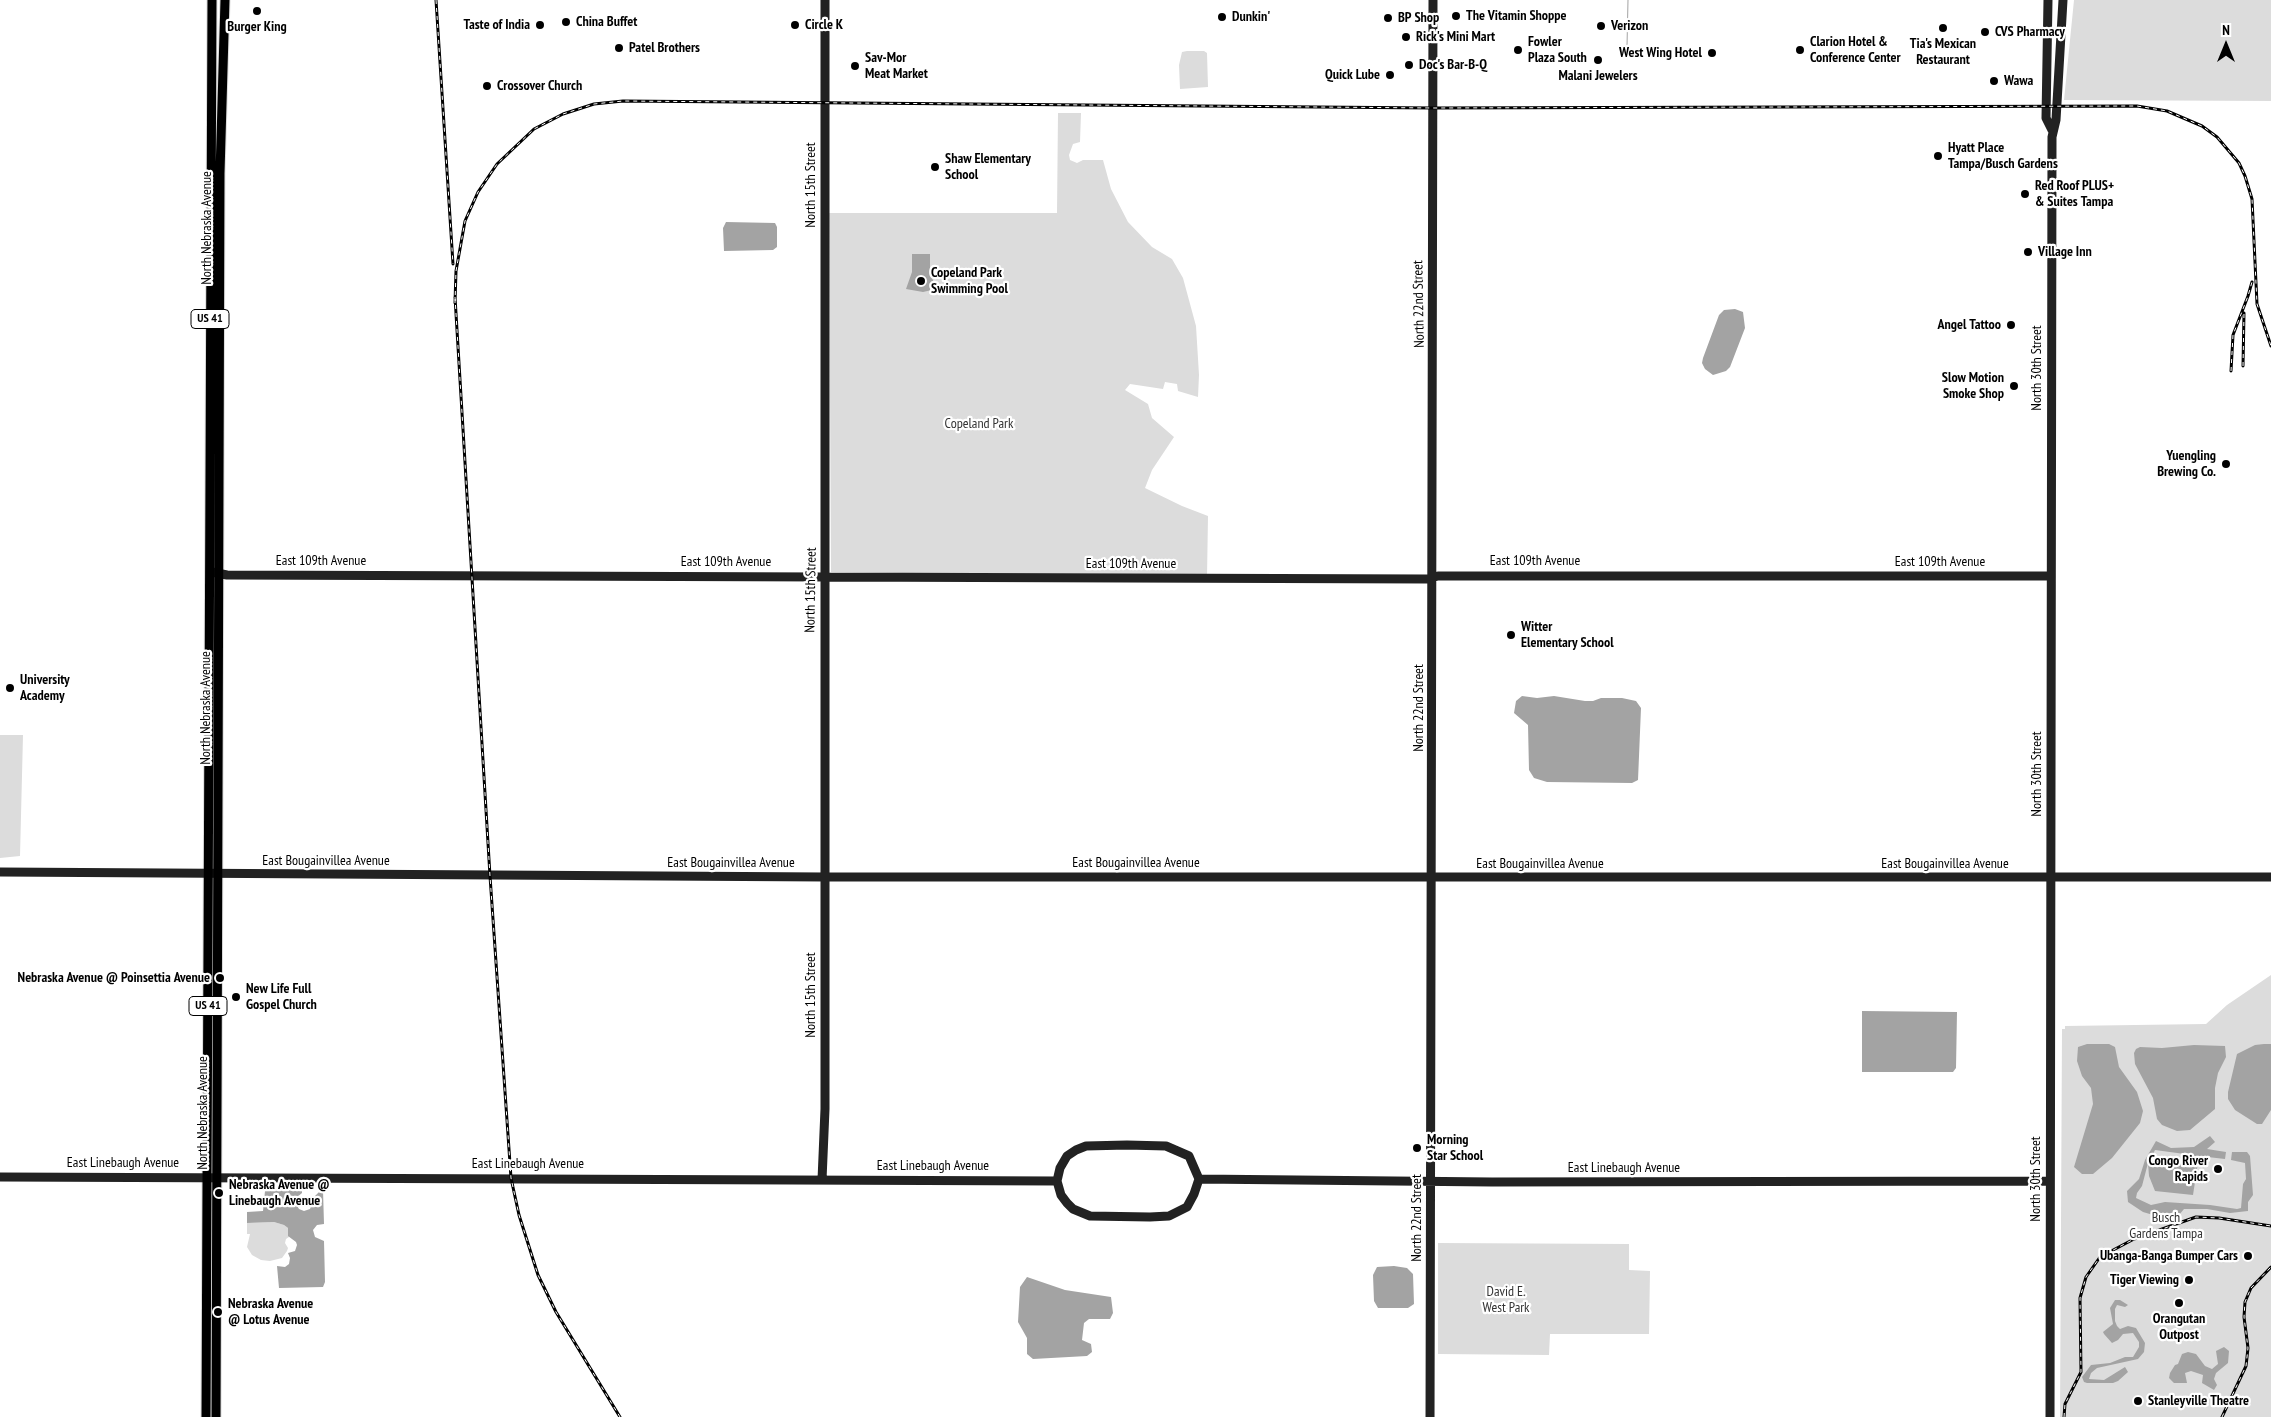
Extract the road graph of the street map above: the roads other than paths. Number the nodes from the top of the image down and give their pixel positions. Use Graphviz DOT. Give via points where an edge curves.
graph roads {
  1 [pos="212,0"];
  2 [pos="225,0"];
  3 [pos="825,0"];
  4 [pos="1433,0"];
  5 [pos="2048,0"];
  6 [pos="2062,0"];
  7 [pos="2067,0"];
  8 [pos="2062,10"];
  9 [pos="211,64"];
  10 [pos="222,106"];
  11 [pos="2052,130"];
  12 [pos="210,260"];
  13 [pos="220,260"];
  14 [pos="210,488"];
  15 [pos="220,488"];
  16 [pos="210,571"];
  17 [pos="220,574"];
  18 [pos="2051,576"];
  19 [pos="826,577"];
  20 [pos="1433,577"];
  21 [pos="209,787"];
  22 [pos="219,813"];
  23 [pos="0,872"];
  24 [pos="214,873"];
  25 [pos="825,877"];
  26 [pos="2050,877"];
  27 [pos="1432,878"];
  28 [pos="2271,878"];
  29 [pos="0,1176"];
  30 [pos="207,1178"];
  31 [pos="217,1178"];
  32 [pos="1199,1179"];
  33 [pos="822,1180"];
  34 [pos="1057,1181"];
  35 [pos="1431,1181"];
  36 [pos="2050,1181"];
  37 [pos="206,1417"];
  38 [pos="216,1417"];
  39 [pos="1430,1417"];
  40 [pos="2050,1417"];
  1 -- 9 [label="main road, North Nebraska Avenue / US 41"];
  2 -- 10 [label="main road, North Nebraska Avenue / US 41"];
  3 -- 19 [label="street, North 15th Street"];
  4 -- 20 [label="street, North 22nd Street"];
  5 -- 11 [label="street, North 30th Street" via="2046,118"];
  6 -- 8 [label="street, North 30th Street"];
  7 -- 8 [label="street"];
  8 -- 11 [label="street, North 30th Street" via="2056,120"];
  9 -- 10 [label="main road" via="216,71"];
  9 -- 12 [label="main road, North Nebraska Avenue / US 41"];
  10 -- 13 [label="main road, North Nebraska Avenue / US 41"];
  11 -- 18 [label="street, North 30th Street"];
  12 -- 13 [label="main road"];
  12 -- 14 [label="main road, North Nebraska Avenue / US 41"];
  13 -- 15 [label="main road, North Nebraska Avenue / US 41"];
  14 -- 15 [label="main road"];
  14 -- 16 [label="main road, North Nebraska Avenue / US 41"];
  15 -- 17 [label="main road, North Nebraska Avenue / US 41"];
  16 -- 17 [label="street, East 109th Avenue"];
  16 -- 21 [label="main road, North Nebraska Avenue / US 41"];
  17 -- 19 [label="street, East 109th Avenue"];
  17 -- 22 [label="main road, North Nebraska Avenue / US 41"];
  18 -- 20 [label="street, East 109th Avenue" via="1677,574"];
  18 -- 26 [label="street, North 30th Street"];
  19 -- 20 [label="street, East 109th Avenue"];
  19 -- 25 [label="street, North 15th Street"];
  20 -- 27 [label="street, North 22nd Street"];
  21 -- 22 [label="main road"];
  21 -- 24 [label="main road, North Nebraska Avenue / US 41"];
  22 -- 24 [label="main road, North Nebraska Avenue / US 41"];
  23 -- 24 [label="street, East Bougainvillea Avenue"];
  24 -- 25 [label="street, East Bougainvillea Avenue"];
  24 -- 30 [label="main road, North Nebraska Avenue / US 41"];
  24 -- 31 [label="main road, North Nebraska Avenue / US 41"];
  25 -- 27 [label="street, East Bougainvillea Avenue"];
  25 -- 33 [label="street, North 15th Street"];
  26 -- 27 [label="street, East Bougainvillea Avenue"];
  26 -- 28 [label="street, East Bougainvillea Avenue"];
  26 -- 36 [label="street, North 30th Street"];
  27 -- 35 [label="street, North 22nd Street"];
  29 -- 30 [label="street, East Linebaugh Avenue"];
  30 -- 31 [label="street, East Linebaugh Avenue"];
  30 -- 37 [label="main road, North Nebraska Avenue / US 41"];
  31 -- 33 [label="street, East Linebaugh Avenue"];
  31 -- 38 [label="main road, North Nebraska Avenue / US 41"];
  32 -- 34 [label="street" via="1188,1156 1166,1146 1127,1145 1086,1146 1076,1150 1064,1162"];
  32 -- 34 [label="street" via="1187,1207 1169,1216 1150,1217 1090,1216 1067,1203"];
  32 -- 35 [label="street, East Linebaugh Avenue"];
  33 -- 34 [label="street, East Linebaugh Avenue"];
  35 -- 36 [label="street, East Linebaugh Avenue"];
  35 -- 39 [label="street, North 22nd Street"];
  36 -- 40 [label="street, North 30th Street"];
}
